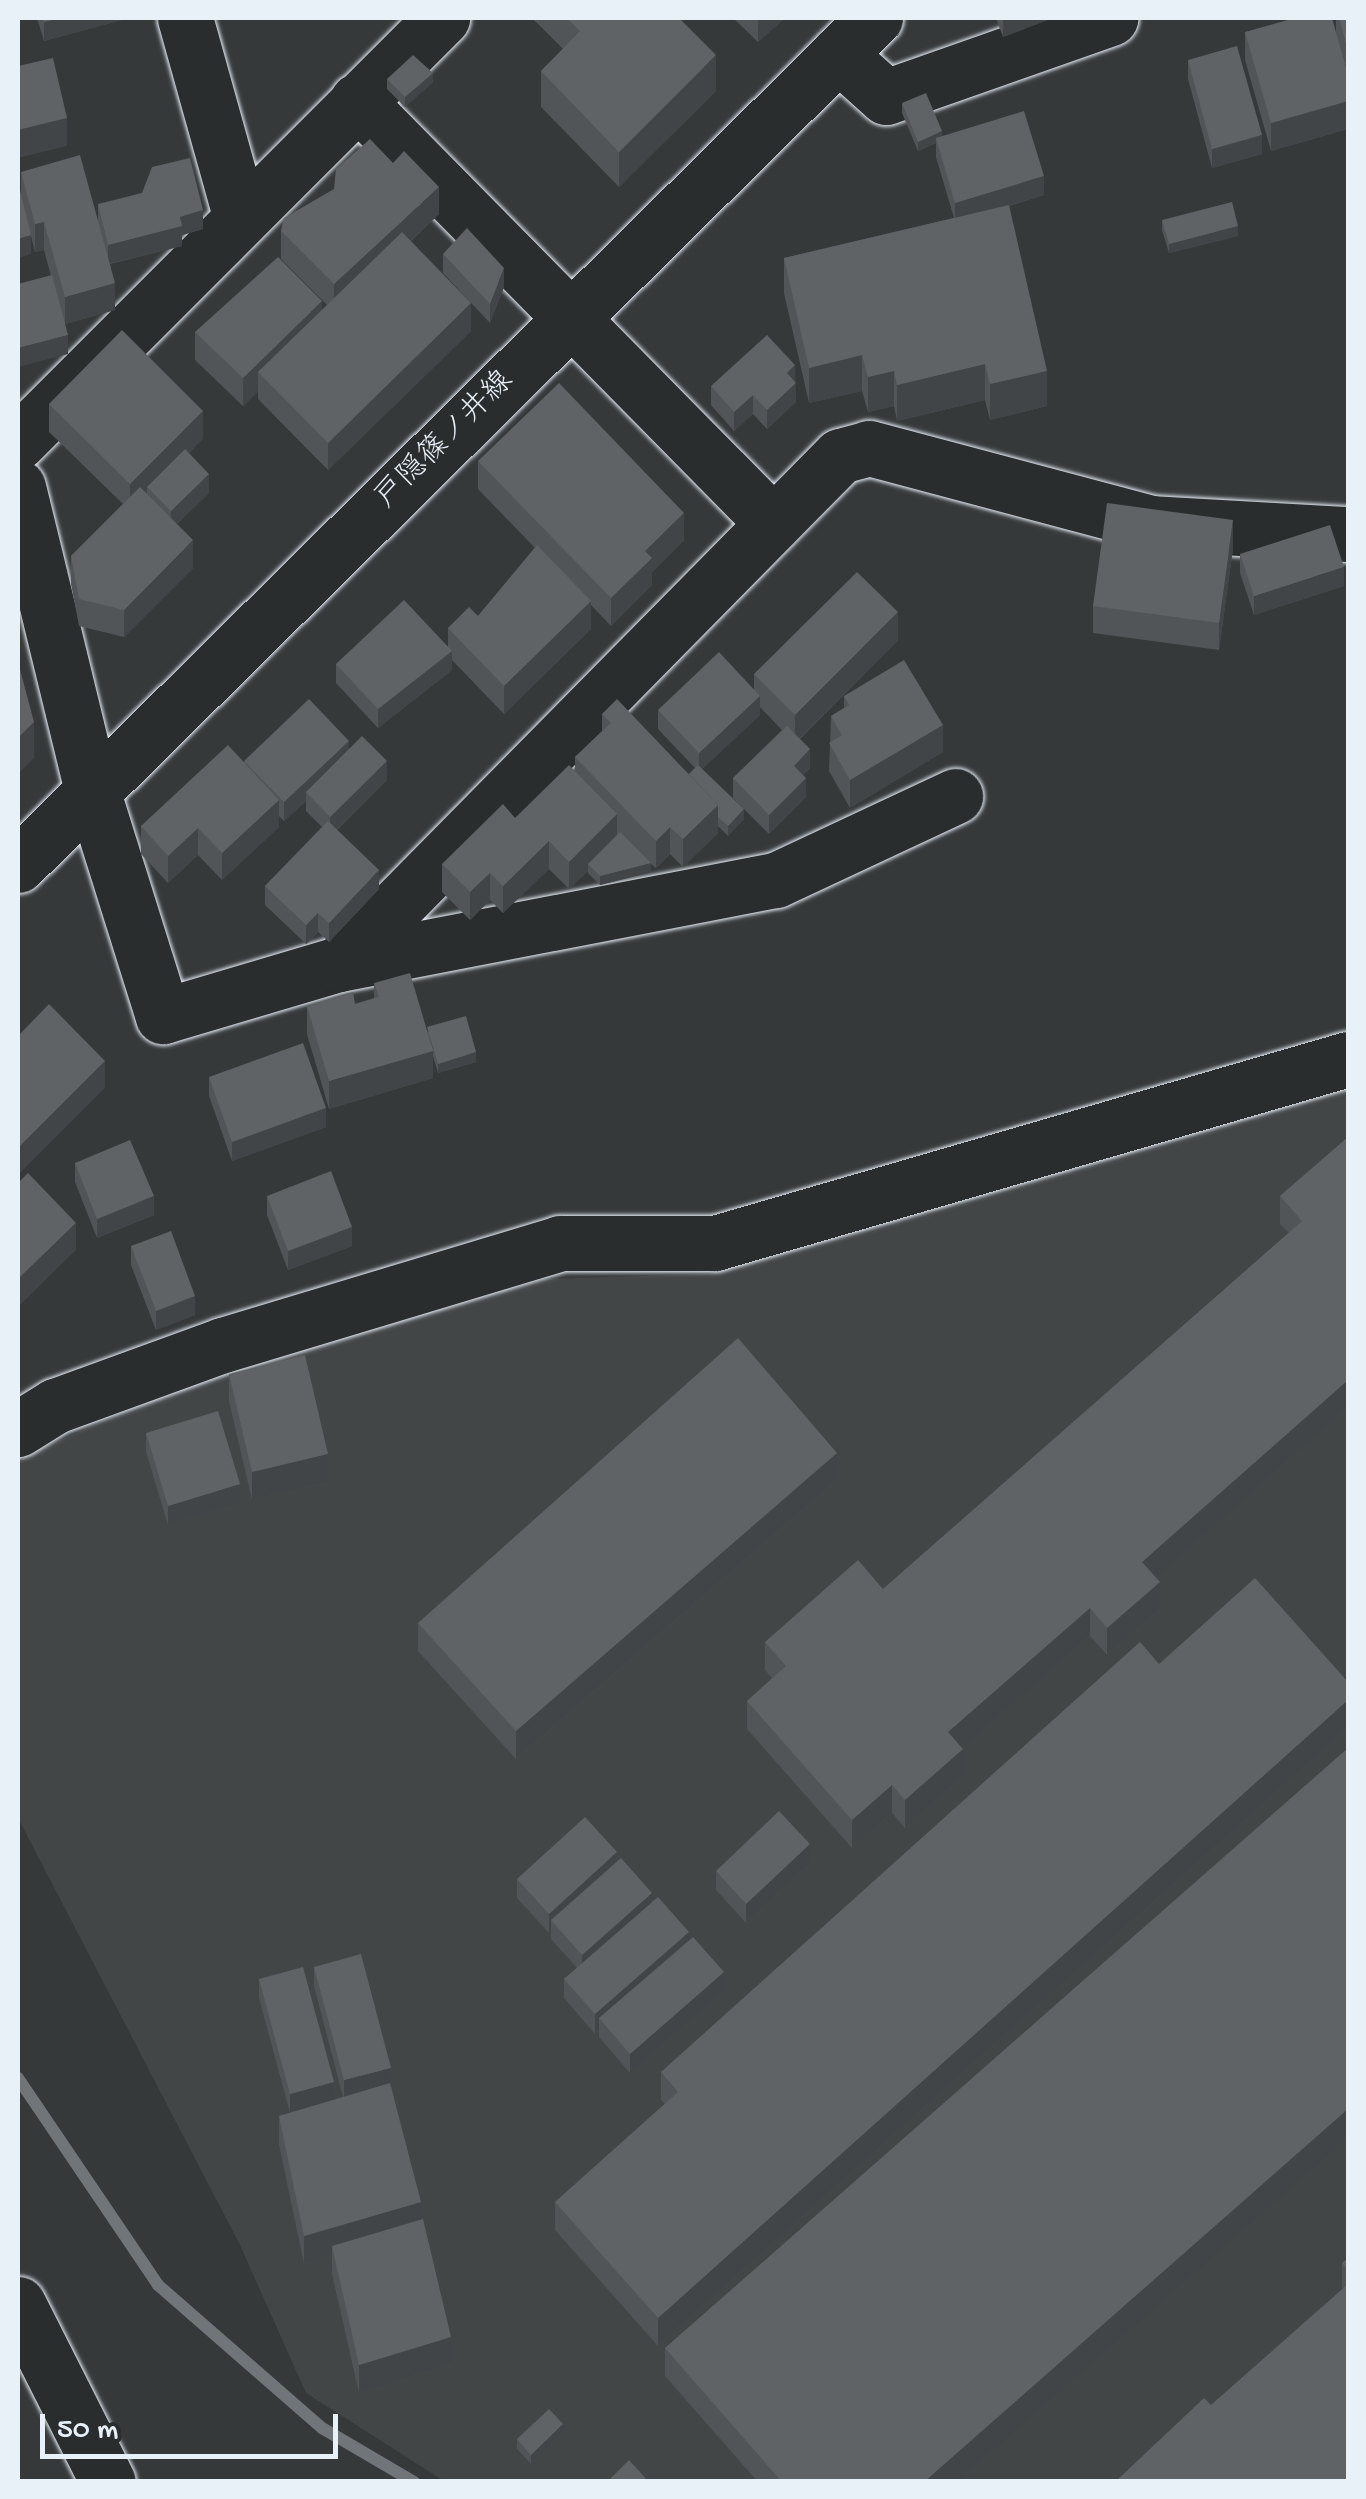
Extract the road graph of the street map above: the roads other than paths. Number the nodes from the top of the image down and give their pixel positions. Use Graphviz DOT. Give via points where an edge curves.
graph roads {
  1 [pos="185,18"];
  2 [pos="442,18"];
  3 [pos="1110,18"];
  4 [pos="856,36"];
  5 [pos="357,101"];
  6 [pos="238,211"];
  7 [pos="570,318"];
  8 [pos="18,442"];
  9 [pos="18,487"];
  10 [pos="772,522"];
  11 [pos="1348,534"];
  12 [pos="92,790"];
  13 [pos="955,796"];
  14 [pos="18,865"];
  15 [pos="339,964"];
  16 [pos="1348,1059"];
  17 [pos="18,1429"];
  18 [pos="18,2304"];
  19 [pos="108,2482"];
  1 -- 6 [label="street"];
  2 -- 5 [label="street"];
  3 -- 4 [label="street" via="886,97"];
  4 -- 7 [label="street, 戸隠篠ノ井線"];
  5 -- 6 [label="street"];
  5 -- 7 [label="street"];
  6 -- 8 [label="street"];
  7 -- 10 [label="street"];
  7 -- 12 [label="street, 戸隠篠ノ井線"];
  9 -- 12 [label="street"];
  10 -- 11 [label="street" via="840,456 870,448 1150,523"];
  10 -- 15 [label="street"];
  12 -- 14 [label="street, 戸隠篠ノ井線"];
  12 -- 15 [label="street" via="163,1016"];
  13 -- 15 [label="street" via="776,880"];
  16 -- 17 [label="street" via="715,1243 560,1243 223,1345"];
  18 -- 19 [label="street"];
}
